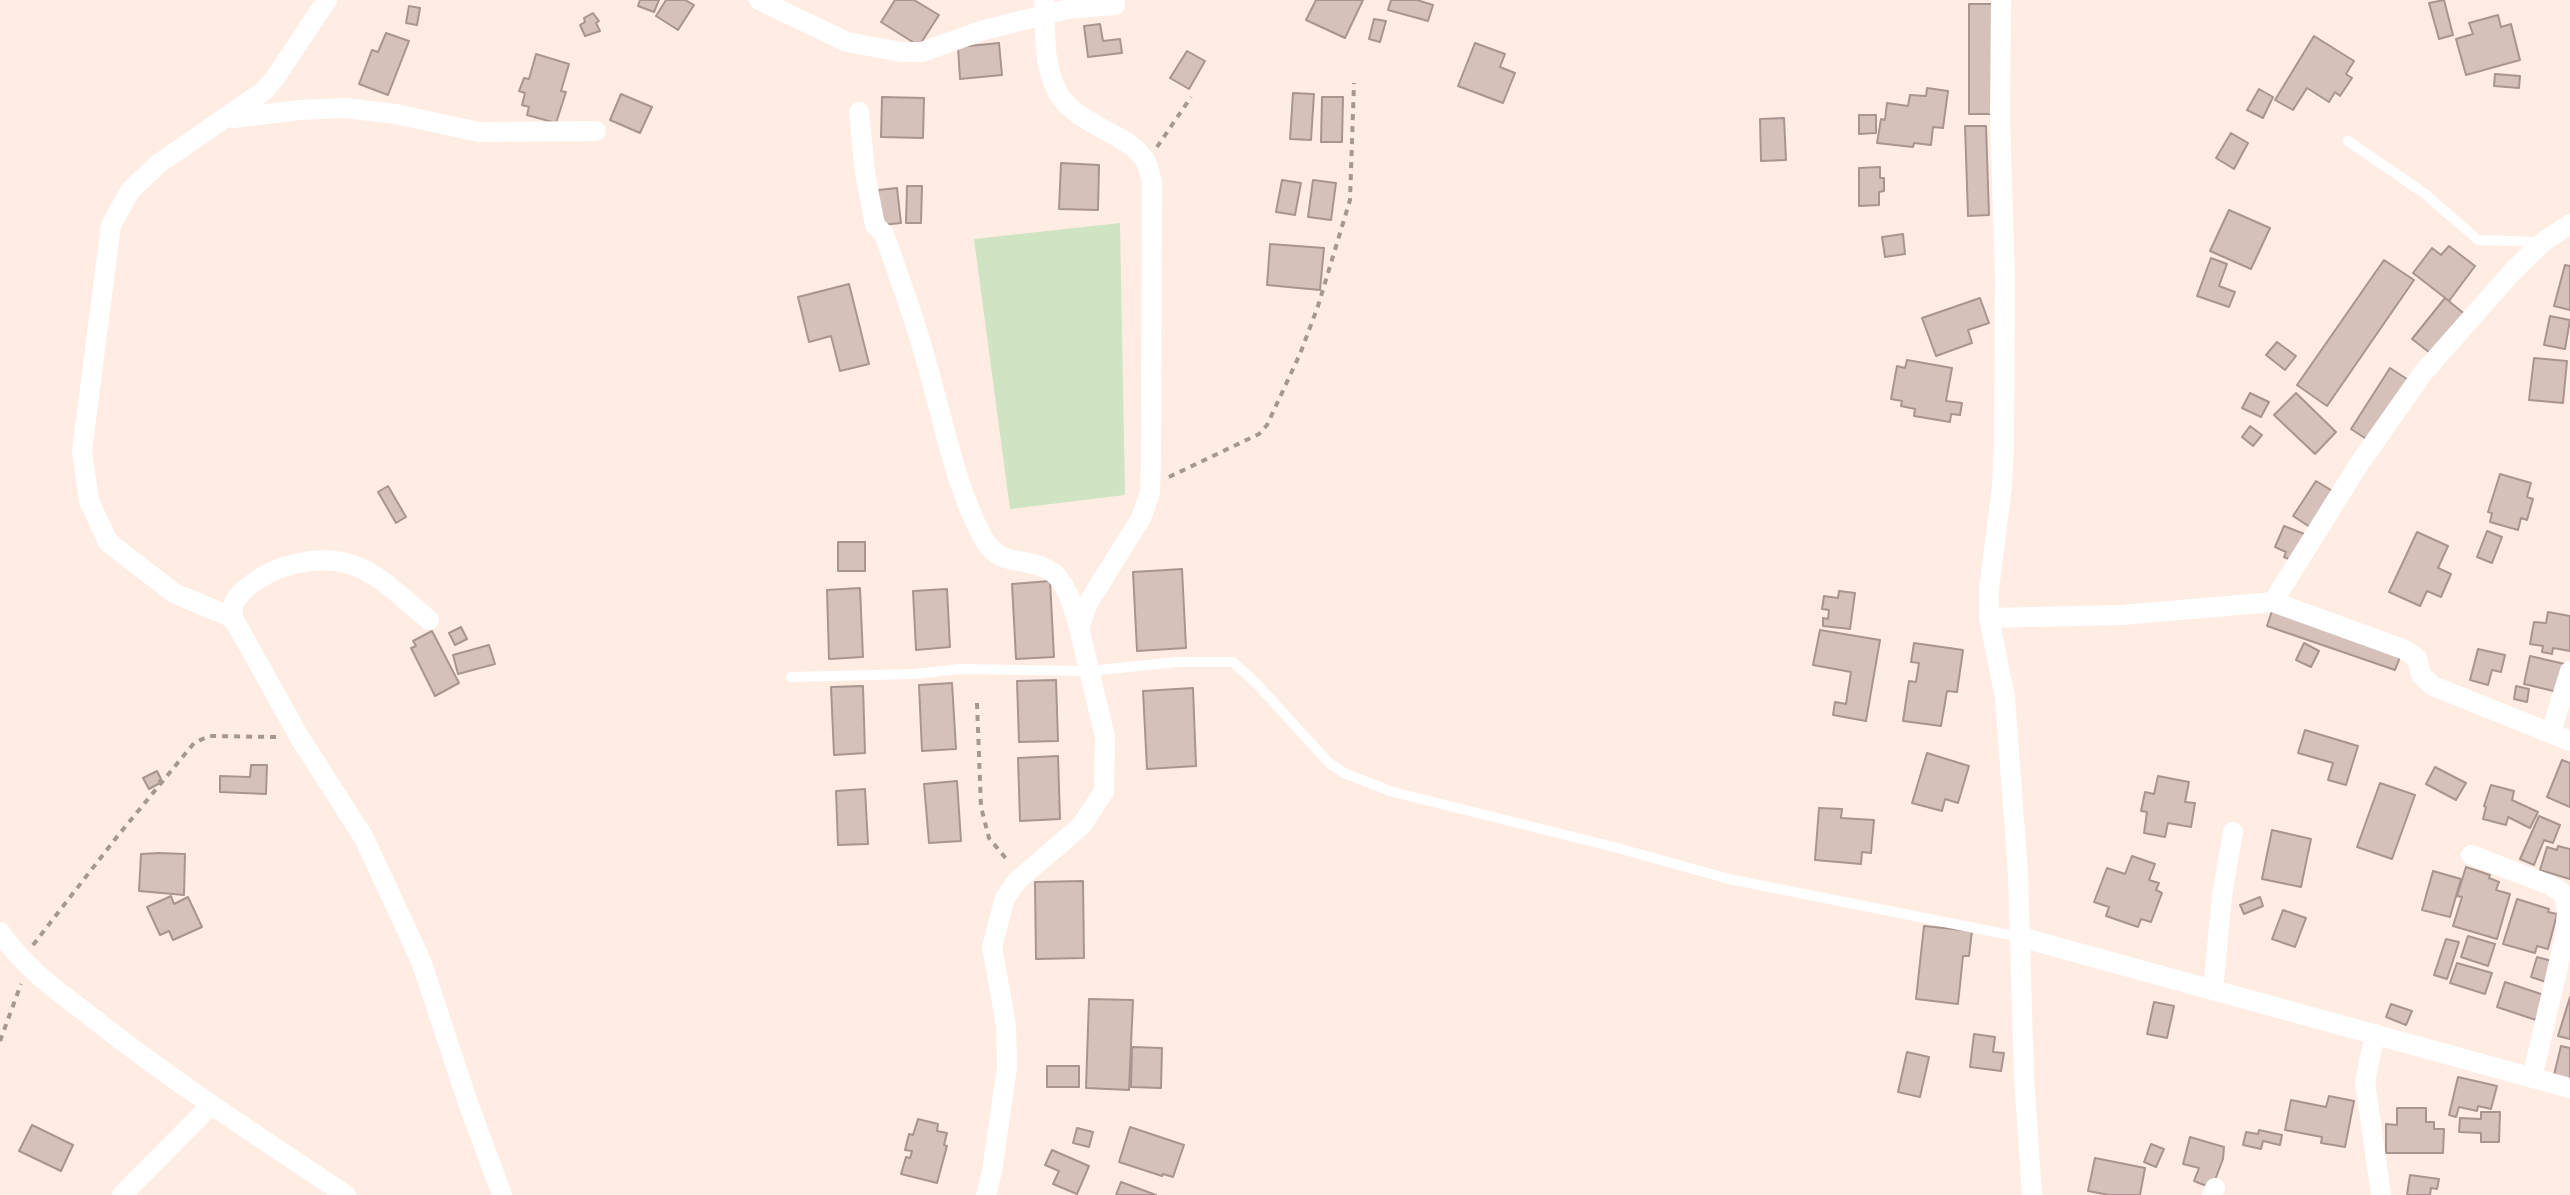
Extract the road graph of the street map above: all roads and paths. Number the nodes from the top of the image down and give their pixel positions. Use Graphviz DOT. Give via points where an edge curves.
graph roads {
  1 [pos="327,0"];
  2 [pos="759,0"];
  3 [pos="2001,0"];
  4 [pos="1115,5"];
  5 [pos="1044,7"];
  6 [pos="1354,83"];
  7 [pos="1191,97"];
  8 [pos="859,112"];
  9 [pos="221,121"];
  10 [pos="596,131"];
  11 [pos="2348,141"];
  12 [pos="1146,162"];
  13 [pos="2570,224"];
  14 [pos="2543,242"];
  15 [pos="1150,493"];
  16 [pos="2273,602"];
  17 [pos="233,618"];
  18 [pos="1989,618"];
  19 [pos="429,620"];
  20 [pos="1079,628"];
  21 [pos="1090,671"];
  22 [pos="2570,671"];
  23 [pos="791,677"];
  24 [pos="977,703"];
  25 [pos="2551,732"];
  26 [pos="300,738"];
  27 [pos="2570,741"];
  28 [pos="2233,832"];
  29 [pos="2471,855"];
  30 [pos="1017,881"];
  31 [pos="0,932"];
  32 [pos="2020,937"];
  33 [pos="24,964"];
  34 [pos="2213,990"];
  35 [pos="2375,1034"];
  36 [pos="0,1041"];
  37 [pos="2532,1078"];
  38 [pos="2570,1088"];
  39 [pos="211,1105"];
  40 [pos="122,1195"];
  41 [pos="346,1195"];
  42 [pos="502,1195"];
  43 [pos="986,1195"];
  44 [pos="2032,1195"];
  45 [pos="2381,1195"];
  1 -- 9 [label="street" via="275,78"];
  2 -- 5 [label="street" via="847,42 901,52 922,52"];
  3 -- 18 [label="street" via="2004,445"];
  4 -- 5 [label="street"];
  5 -- 12 [label="street" via="1047,64 1057,91 1070,110 1121,140"];
  6 -- 15 [label="path" via="1350,200 1305,342 1267,425 1248,440 1172,475"];
  7 -- 12 [label="path"];
  8 -- 20 [label="street" via="875,225 884,234 914,318 982,537 997,556 1049,570 1059,578"];
  9 -- 10 [label="street" via="345,108 479,132"];
  9 -- 17 [label="street" via="158,164 130,191 111,225 82,451 89,501 108,542 174,593"];
  11 -- 14 [label="lane" via="2424,193 2478,240"];
  12 -- 15 [label="street" via="1153,201"];
  13 -- 14 [label="street"];
  14 -- 16 [label="street" via="2423,373"];
  15 -- 20 [label="street"];
  16 -- 18 [label="street" via="2122,615"];
  16 -- 25 [label="street" via="2403,649 2417,658 2421,675 2433,686"];
  17 -- 19 [label="street" via="233,604 254,581 278,567 330,561 359,567"];
  17 -- 26 [label="street"];
  18 -- 32 [label="street" via="2005,698"];
  20 -- 21 [label="street"];
  21 -- 23 [label="lane" via="960,669"];
  21 -- 30 [label="street" via="1105,737 1104,791 1082,825"];
  21 -- 32 [label="lane" via="1233,662 1330,764 1393,792 1729,879"];
  22 -- 25 [label="street"];
  24 -- 30 [label="path" via="981,807 989,838"];
  25 -- 27 [label="street"];
  26 -- 33 [label="path" via="209,736 194,743"];
  26 -- 42 [label="street" via="364,838 421,961"];
  28 -- 34 [label="street"];
  29 -- 37 [label="street" via="2564,894 2565,936"];
  30 -- 43 [label="street" via="1005,898 992,947 1006,1025 1007,1067"];
  31 -- 33 [label="street"];
  32 -- 34 [label="street"];
  32 -- 44 [label="street"];
  33 -- 36 [label="path"];
  33 -- 39 [label="street"];
  34 -- 35 [label="street"];
  35 -- 37 [label="street"];
  35 -- 45 [label="street" via="2365,1082"];
  37 -- 38 [label="street"];
  39 -- 40 [label="street"];
  39 -- 41 [label="street"];
}
